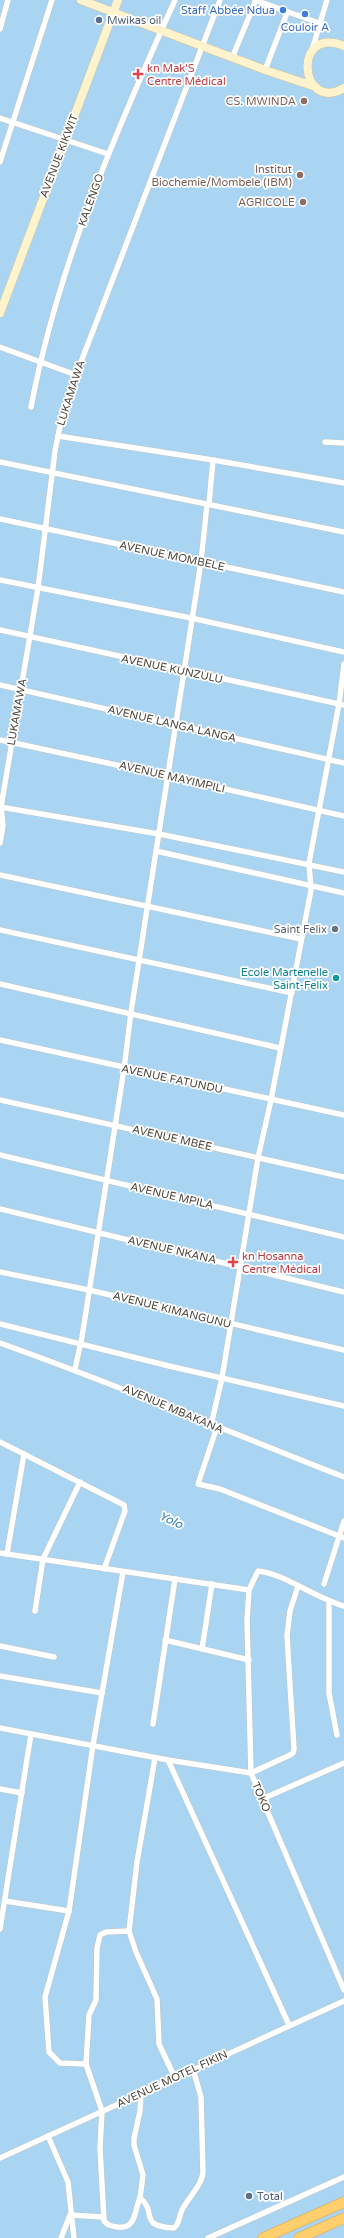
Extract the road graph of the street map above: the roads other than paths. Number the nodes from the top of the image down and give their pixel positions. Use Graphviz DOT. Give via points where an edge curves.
graph roads {
  1 [pos="8,0"];
  2 [pos="52,0"];
  3 [pos="81,0"];
  4 [pos="118,0"];
  5 [pos="175,0"];
  6 [pos="220,0"];
  7 [pos="257,0"];
  8 [pos="326,0"];
  9 [pos="91,2"];
  10 [pos="114,12"];
  11 [pos="287,12"];
  12 [pos="318,23"];
  13 [pos="0,29"];
  14 [pos="161,30"];
  15 [pos="201,46"];
  16 [pos="344,46"];
  17 [pos="311,53"];
  18 [pos="232,58"];
  19 [pos="265,70"];
  20 [pos="307,71"];
  21 [pos="289,78"];
  22 [pos="316,87"];
  23 [pos="344,88"];
  24 [pos="334,92"];
  25 [pos="344,96"];
  26 [pos="0,118"];
  27 [pos="12,122"];
  28 [pos="65,139"];
  29 [pos="108,154"];
  30 [pos="0,162"];
  31 [pos="0,313"];
  32 [pos="0,347"];
  33 [pos="40,362"];
  34 [pos="76,375"];
  35 [pos="32,407"];
  36 [pos="58,436"];
  37 [pos="324,442"];
  38 [pos="344,443"];
  39 [pos="214,460"];
  40 [pos="0,462"];
  41 [pos="53,473"];
  42 [pos="344,483"];
  43 [pos="208,504"];
  44 [pos="0,519"];
  45 [pos="44,529"];
  46 [pos="344,532"];
  47 [pos="201,562"];
  48 [pos="0,580"];
  49 [pos="38,588"];
  50 [pos="344,592"];
  51 [pos="192,618"];
  52 [pos="0,630"];
  53 [pos="29,636"];
  54 [pos="344,652"];
  55 [pos="344,664"];
  56 [pos="184,672"];
  57 [pos="0,685"];
  58 [pos="21,689"];
  59 [pos="341,705"];
  60 [pos="175,724"];
  61 [pos="0,740"];
  62 [pos="12,743"];
  63 [pos="327,759"];
  64 [pos="344,763"];
  65 [pos="168,776"];
  66 [pos="0,807"];
  67 [pos="319,811"];
  68 [pos="344,816"];
  69 [pos="159,834"];
  70 [pos="0,843"];
  71 [pos="156,851"];
  72 [pos="309,863"];
  73 [pos="344,872"];
  74 [pos="0,875"];
  75 [pos="311,886"];
  76 [pos="344,893"];
  77 [pos="148,907"];
  78 [pos="0,930"];
  79 [pos="301,939"];
  80 [pos="140,961"];
  81 [pos="0,984"];
  82 [pos="292,993"];
  83 [pos="131,1012"];
  84 [pos="0,1040"];
  85 [pos="280,1048"];
  86 [pos="124,1069"];
  87 [pos="0,1100"];
  88 [pos="271,1100"];
  89 [pos="344,1115"];
  90 [pos="115,1125"];
  91 [pos="0,1155"];
  92 [pos="258,1158"];
  93 [pos="344,1177"];
  94 [pos="106,1180"];
  95 [pos="0,1209"];
  96 [pos="249,1214"];
  97 [pos="97,1232"];
  98 [pos="344,1237"];
  99 [pos="241,1266"];
  100 [pos="0,1272"];
  101 [pos="90,1290"];
  102 [pos="344,1292"];
  103 [pos="0,1324"];
  104 [pos="229,1324"];
  105 [pos="0,1343"];
  106 [pos="80,1344"];
  107 [pos="344,1350"];
  108 [pos="74,1370"];
  109 [pos="222,1378"];
  110 [pos="344,1406"];
  111 [pos="211,1425"];
  112 [pos="217,1427"];
  113 [pos="0,1442"];
  114 [pos="24,1454"];
  115 [pos="344,1477"];
  116 [pos="80,1482"];
  117 [pos="344,1521"];
  118 [pos="342,1536"];
  119 [pos="0,1553"];
  120 [pos="7,1554"];
  121 [pos="43,1559"];
  122 [pos="104,1569"];
  123 [pos="123,1572"];
  124 [pos="175,1579"];
  125 [pos="212,1584"];
  126 [pos="324,1584"];
  127 [pos="298,1586"];
  128 [pos="250,1590"];
  129 [pos="328,1602"];
  130 [pos="344,1606"];
  131 [pos="35,1611"];
  132 [pos="165,1640"];
  133 [pos="0,1646"];
  134 [pos="202,1649"];
  135 [pos="54,1657"];
  136 [pos="249,1660"];
  137 [pos="0,1676"];
  138 [pos="102,1693"];
  139 [pos="153,1724"];
  140 [pos="0,1728"];
  141 [pos="31,1734"];
  142 [pos="337,1735"];
  143 [pos="93,1745"];
  144 [pos="155,1758"];
  145 [pos="168,1760"];
  146 [pos="344,1763"];
  147 [pos="251,1773"];
  148 [pos="0,1789"];
  149 [pos="22,1793"];
  150 [pos="262,1799"];
  151 [pos="5,1901"];
  152 [pos="69,1911"];
  153 [pos="0,1929"];
  154 [pos="129,1931"];
  155 [pos="344,1990"];
  156 [pos="344,2001"];
  157 [pos="289,2025"];
  158 [pos="86,2064"];
  159 [pos="194,2069"];
  160 [pos="175,2078"];
  161 [pos="141,2094"];
  162 [pos="102,2111"];
  163 [pos="48,2136"];
  164 [pos="0,2158"];
  165 [pos="344,2177"];
  166 [pos="140,2198"];
  167 [pos="344,2202"];
  168 [pos="70,2215"];
  169 [pos="103,2217"];
  170 [pos="344,2218"];
  171 [pos="61,2238"];
  172 [pos="74,2238"];
  173 [pos="208,2238"];
  174 [pos="263,2238"];
  175 [pos="299,2238"];
  1 -- 13 [label="street"];
  2 -- 27 [label="street"];
  3 -- 9 [label="main road"];
  4 -- 10 [label="main road, AVENUE KIKWIT"];
  5 -- 14 [label="street, KALENGO"];
  6 -- 15 [label="street, LUKAMAWA"];
  7 -- 11 [label="street"];
  7 -- 18 [label="street"];
  8 -- 12 [label="street"];
  9 -- 10 [label="main road"];
  10 -- 14 [label="main road"];
  10 -- 28 [label="main road, AVENUE KIKWIT"];
  11 -- 12 [label="street"];
  11 -- 19 [label="street"];
  12 -- 17 [label="street"];
  14 -- 15 [label="main road"];
  14 -- 29 [label="street, KALENGO"];
  15 -- 18 [label="main road"];
  15 -- 34 [label="street, LUKAMAWA"];
  16 -- 17 [label="main road" via="337,43 323,44"];
  17 -- 20 [label="main road" via="306,65"];
  18 -- 19 [label="main road"];
  19 -- 21 [label="main road"];
  20 -- 21 [label="main road"];
  20 -- 22 [label="main road"];
  21 -- 22 [label="main road"];
  22 -- 24 [label="main road"];
  23 -- 24 [label="main road"];
  24 -- 25 [label="main road"];
  26 -- 27 [label="street"];
  27 -- 28 [label="street"];
  27 -- 30 [label="street"];
  28 -- 29 [label="street"];
  28 -- 31 [label="main road, AVENUE KIKWIT"];
  29 -- 33 [label="street, KALENGO" via="83,220"];
  32 -- 33 [label="street"];
  33 -- 34 [label="street"];
  33 -- 35 [label="street, KALENGO"];
  34 -- 36 [label="street, LUKAMAWA"];
  36 -- 39 [label="street"];
  36 -- 41 [label="street, LUKAMAWA"];
  37 -- 38 [label="street"];
  39 -- 42 [label="street"];
  39 -- 43 [label="street"];
  40 -- 41 [label="street"];
  41 -- 43 [label="street"];
  41 -- 45 [label="street, LUKAMAWA"];
  43 -- 46 [label="street"];
  43 -- 47 [label="street"];
  44 -- 45 [label="street, AVENUE MOMBELE"];
  45 -- 47 [label="street, AVENUE MOMBELE"];
  45 -- 49 [label="street, LUKAMAWA"];
  47 -- 50 [label="street, AVENUE MOMBELE"];
  47 -- 51 [label="street"];
  48 -- 49 [label="street"];
  49 -- 51 [label="street"];
  49 -- 53 [label="street, LUKAMAWA"];
  51 -- 54 [label="street"];
  51 -- 56 [label="street"];
  52 -- 53 [label="street, AVENUE KUNZULU"];
  53 -- 56 [label="street, AVENUE KUNZULU"];
  53 -- 58 [label="street, LUKAMAWA"];
  55 -- 59 [label="street"];
  56 -- 59 [label="street, AVENUE KUNZULU"];
  56 -- 60 [label="street"];
  57 -- 58 [label="street, AVENUE LANGA LANGA"];
  58 -- 60 [label="street, AVENUE LANGA LANGA"];
  58 -- 62 [label="street, LUKAMAWA"];
  59 -- 63 [label="street"];
  60 -- 63 [label="street, AVENUE LANGA LANGA"];
  60 -- 65 [label="street"];
  61 -- 62 [label="street, AVENUE MAYIMPILI"];
  62 -- 65 [label="street, AVENUE MAYIMPILI"];
  62 -- 66 [label="street, LUKAMAWA"];
  63 -- 64 [label="street, AVENUE LANGA LANGA"];
  63 -- 67 [label="street"];
  65 -- 67 [label="street, AVENUE MAYIMPILI"];
  65 -- 69 [label="street"];
  66 -- 69 [label="street"];
  66 -- 70 [label="street, LUKAMAWA" via="3,825"];
  67 -- 68 [label="street, AVENUE MAYIMPILI"];
  67 -- 72 [label="street"];
  69 -- 71 [label="street"];
  69 -- 72 [label="street"];
  71 -- 75 [label="street"];
  71 -- 77 [label="street"];
  72 -- 73 [label="street"];
  72 -- 75 [label="street"];
  74 -- 77 [label="street"];
  75 -- 76 [label="street"];
  75 -- 79 [label="street"];
  77 -- 79 [label="street"];
  77 -- 80 [label="street"];
  78 -- 80 [label="street"];
  79 -- 82 [label="street"];
  80 -- 82 [label="street"];
  80 -- 83 [label="street"];
  81 -- 83 [label="street"];
  82 -- 85 [label="street"];
  83 -- 85 [label="street"];
  83 -- 86 [label="street"];
  84 -- 86 [label="street, AVENUE FATUNDU"];
  85 -- 88 [label="street"];
  86 -- 88 [label="street, AVENUE FATUNDU"];
  86 -- 90 [label="street"];
  87 -- 90 [label="street, AVENUE MBEE"];
  88 -- 89 [label="street, AVENUE FATUNDU"];
  88 -- 92 [label="street"];
  90 -- 92 [label="street, AVENUE MBEE"];
  90 -- 94 [label="street"];
  91 -- 94 [label="street, AVENUE MPILA"];
  92 -- 93 [label="street, AVENUE MBEE"];
  92 -- 96 [label="street"];
  94 -- 96 [label="street, AVENUE MPILA"];
  94 -- 97 [label="street"];
  95 -- 97 [label="street, AVENUE NKANA"];
  96 -- 98 [label="street, AVENUE MPILA"];
  96 -- 99 [label="street"];
  97 -- 99 [label="street, AVENUE NKANA"];
  97 -- 101 [label="street"];
  99 -- 102 [label="street, AVENUE NKANA"];
  99 -- 104 [label="street"];
  100 -- 101 [label="street, AVENUE KIMANGUNU"];
  101 -- 104 [label="street, AVENUE KIMANGUNU"];
  101 -- 106 [label="street"];
  103 -- 106 [label="street"];
  104 -- 107 [label="street, AVENUE KIMANGUNU"];
  104 -- 109 [label="street"];
  105 -- 108 [label="street, AVENUE MBAKANA"];
  106 -- 108 [label="street"];
  106 -- 109 [label="street"];
  108 -- 111 [label="street, AVENUE MBAKANA"];
  109 -- 110 [label="street"];
  109 -- 111 [label="street"];
  111 -- 112 [label="street, AVENUE MBAKANA"];
  112 -- 115 [label="street, AVENUE MBAKANA"];
  112 -- 118 [label="street" via="198,1484 220,1489"];
  113 -- 114 [label="street"];
  114 -- 116 [label="street"];
  114 -- 120 [label="street"];
  116 -- 121 [label="street"];
  116 -- 122 [label="street" via="125,1508"];
  117 -- 118 [label="street"];
  118 -- 126 [label="street"];
  119 -- 120 [label="street"];
  120 -- 121 [label="street"];
  121 -- 122 [label="street"];
  121 -- 131 [label="street"];
  122 -- 123 [label="street"];
  123 -- 124 [label="street"];
  123 -- 138 [label="street"];
  124 -- 125 [label="street"];
  124 -- 132 [label="street"];
  125 -- 128 [label="street"];
  125 -- 134 [label="street"];
  127 -- 128 [label="street, TOKO" via="258,1571"];
  127 -- 129 [label="street"];
  127 -- 147 [label="street" via="290,1611 287,1636 293,1753"];
  128 -- 136 [label="street, TOKO" via="247,1620"];
  129 -- 130 [label="street"];
  129 -- 142 [label="street" via="329,1693"];
  132 -- 134 [label="street"];
  132 -- 139 [label="street"];
  133 -- 135 [label="street"];
  134 -- 136 [label="street"];
  136 -- 147 [label="street, TOKO"];
  137 -- 138 [label="street"];
  138 -- 143 [label="street"];
  140 -- 141 [label="street"];
  141 -- 143 [label="street"];
  141 -- 149 [label="street"];
  143 -- 144 [label="street"];
  143 -- 152 [label="street"];
  144 -- 145 [label="street"];
  144 -- 154 [label="street" via="137,1862"];
  145 -- 147 [label="street"];
  145 -- 157 [label="street"];
  146 -- 150 [label="street"];
  147 -- 150 [label="street, TOKO"];
  148 -- 149 [label="street"];
  149 -- 151 [label="street"];
  150 -- 155 [label="street, TOKO"];
  151 -- 152 [label="street"];
  151 -- 153 [label="street"];
  152 -- 158 [label="street" via="45,1997 46,2030 49,2052 53,2058 60,2063"];
  154 -- 158 [label="street" via="106,1932 100,1935 97,1948 96,2000 89,2015"];
  154 -- 160 [label="street" via="158,2000 159,2044"];
  156 -- 157 [label="street, AVENUE MOTEL FIKIN"];
  157 -- 159 [label="street, AVENUE MOTEL FIKIN"];
  158 -- 162 [label="street"];
  159 -- 160 [label="street, AVENUE MOTEL FIKIN"];
  159 -- 166 [label="street" via="201,2097 204,2172 201,2180 174,2228 156,2226 150,2221 146,2206"];
  160 -- 161 [label="street, AVENUE MOTEL FIKIN"];
  161 -- 162 [label="street, AVENUE MOTEL FIKIN"];
  161 -- 166 [label="street" via="134,2138 143,2175"];
  162 -- 163 [label="street, AVENUE MOTEL FIKIN"];
  162 -- 169 [label="street" via="100,2148"];
  163 -- 164 [label="street, AVENUE MOTEL FIKIN"];
  163 -- 168 [label="street" via="68,2182"];
  165 -- 173 [label="street"];
  166 -- 169 [label="street" via="130,2225 110,2226"];
  167 -- 174 [label="highway"];
  168 -- 169 [label="street"];
  168 -- 171 [label="street"];
  168 -- 172 [label="street"];
  170 -- 175 [label="highway"];
}
